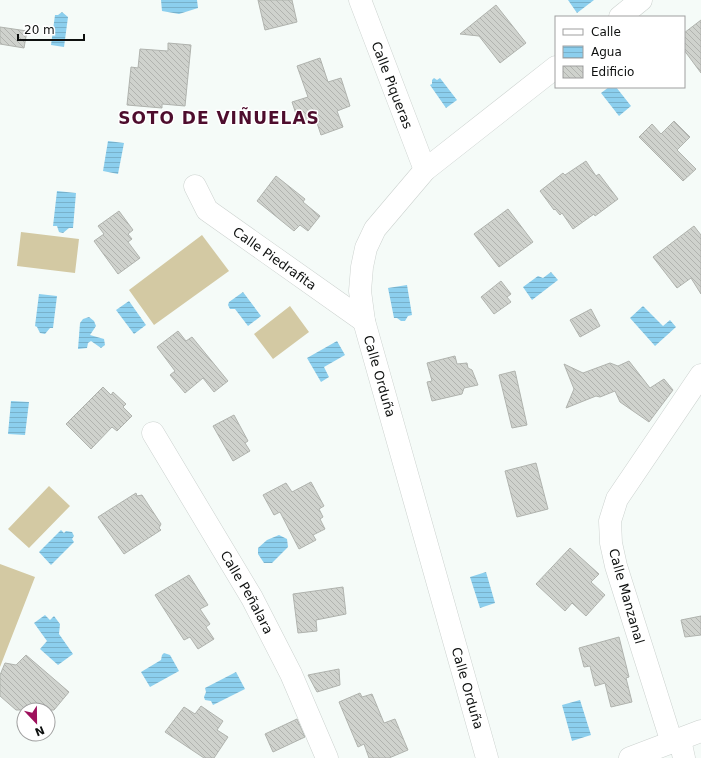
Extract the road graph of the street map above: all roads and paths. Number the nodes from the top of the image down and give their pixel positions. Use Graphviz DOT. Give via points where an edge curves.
graph roads {
  1 [pos="360,0"];
  2 [pos="642,0"];
  3 [pos="621,16"];
  4 [pos="555,68"];
  5 [pos="425,170"];
  6 [pos="195,186"];
  7 [pos="364,321"];
  8 [pos="701,375"];
  9 [pos="153,433"];
  10 [pos="701,731"];
  11 [pos="679,747"];
  12 [pos="327,758"];
  13 [pos="487,758"];
  14 [pos="630,758"];
  1 -- 5 [label="street, Calle Piqueras"];
  2 -- 3 [label="street"];
  4 -- 5 [label="street, Calle Orduña"];
  5 -- 7 [label="street, Calle Orduña" via="375,229 366,248 360,291"];
  6 -- 7 [label="street, Calle Piedrafita" via="207,210"];
  7 -- 13 [label="street, Calle Orduña"];
  8 -- 11 [label="street, Calle Manzanal" via="617,499 610,521 616,566"];
  9 -- 12 [label="street, Calle Peñalara" via="252,598 291,674"];
  10 -- 11 [label="street"];
  11 -- 14 [label="street"];
}
